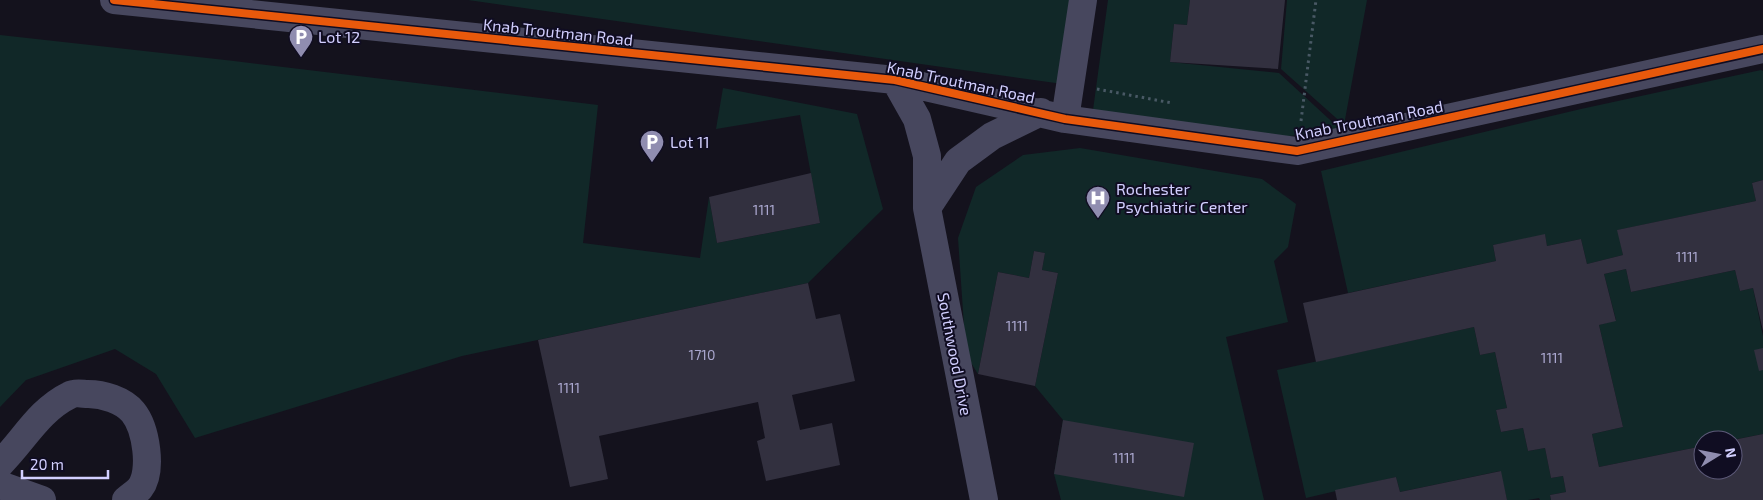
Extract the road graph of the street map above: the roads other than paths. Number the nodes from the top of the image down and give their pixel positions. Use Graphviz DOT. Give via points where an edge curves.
graph roads {
  1 [pos="114,0"];
  2 [pos="1083,0"];
  3 [pos="1763,49"];
  4 [pos="895,80"];
  5 [pos="1053,116"];
  6 [pos="927,208"];
  7 [pos="0,464"];
  8 [pos="0,485"];
  9 [pos="42,500"];
  10 [pos="126,500"];
  11 [pos="984,500"];
  1 -- 4 [label="street, Knab Troutman Road"];
  2 -- 5 [label="street"];
  3 -- 5 [label="street, Knab Troutman Road" via="1297,151"];
  4 -- 5 [label="street, Knab Troutman Road"];
  4 -- 6 [label="street, Southwood Drive" via="917,119 928,156"];
  5 -- 6 [label="street" via="992,136 958,162"];
  6 -- 11 [label="street, Southwood Drive"];
  7 -- 10 [label="street" via="49,407 72,394 97,394 119,401 134,412 146,440 148,465 141,487"];
  8 -- 9 [label="street"];
}
